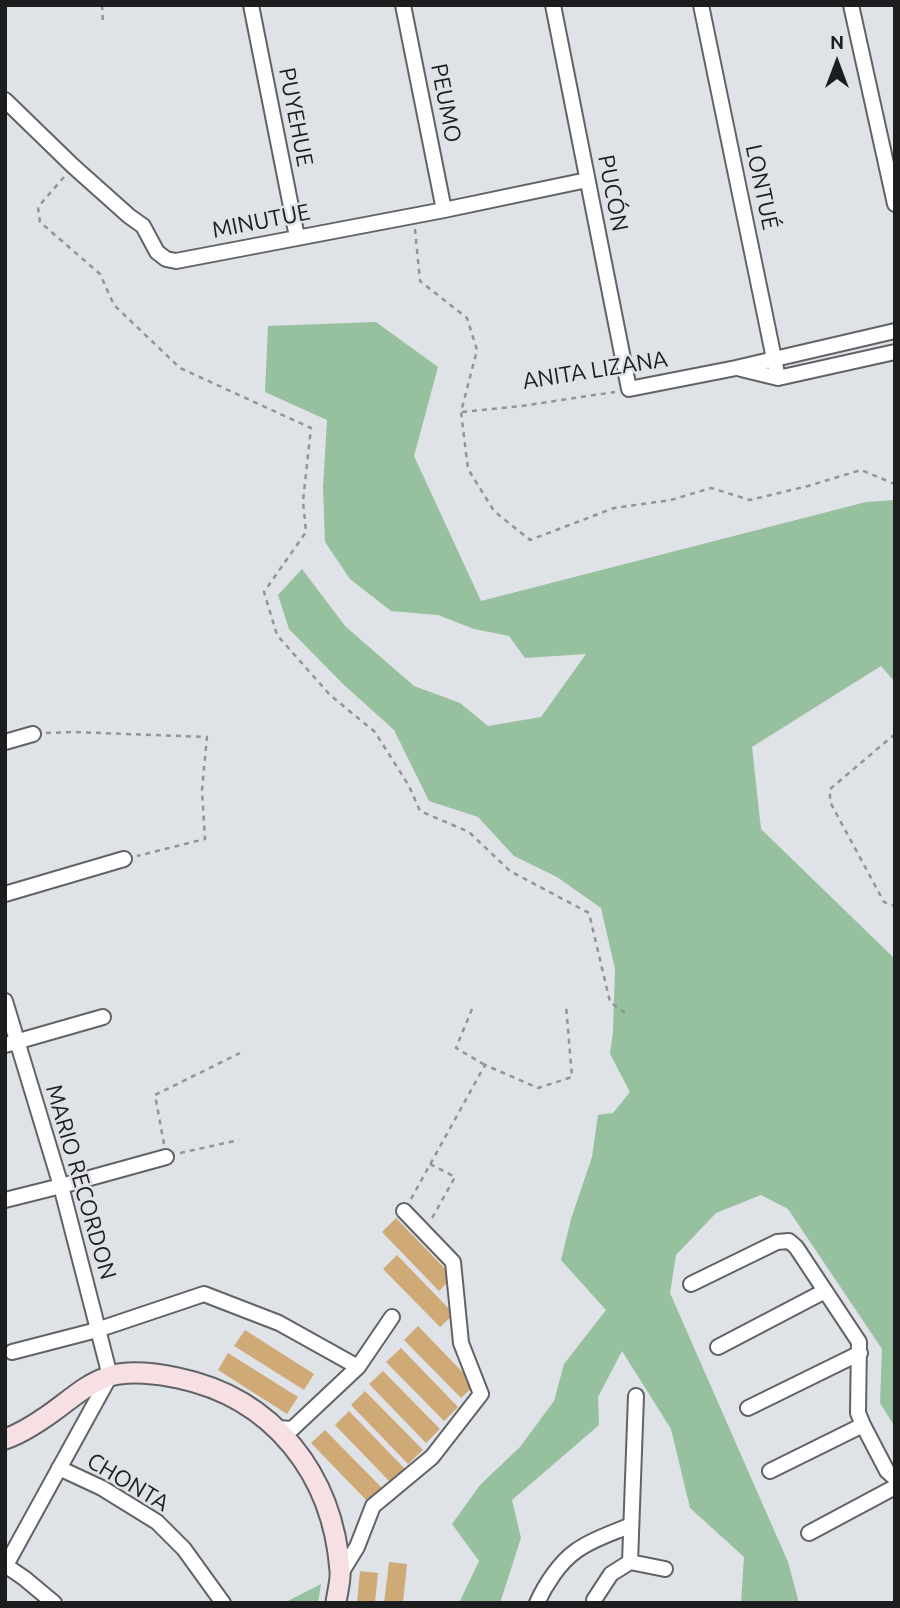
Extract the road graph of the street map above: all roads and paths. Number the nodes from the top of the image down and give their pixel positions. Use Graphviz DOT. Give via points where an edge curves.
graph roads {
  1 [pos="102,5"];
  2 [pos="251,5"];
  3 [pos="403,5"];
  4 [pos="553,5"];
  5 [pos="701,5"];
  6 [pos="851,5"];
  7 [pos="103,25"];
  8 [pos="5,100"];
  9 [pos="73,166"];
  10 [pos="587,180"];
  11 [pos="895,204"];
  12 [pos="444,209"];
  13 [pos="414,215"];
  14 [pos="297,237"];
  15 [pos="895,331"];
  16 [pos="895,352"];
  17 [pos="775,359"];
  18 [pos="736,368"];
  19 [pos="778,377"];
  20 [pos="629,389"];
  21 [pos="461,412"];
  22 [pos="895,484"];
  23 [pos="33,734"];
  24 [pos="895,734"];
  25 [pos="5,742"];
  26 [pos="124,859"];
  27 [pos="5,894"];
  28 [pos="895,906"];
  29 [pos="5,1001"];
  30 [pos="566,1005"];
  31 [pos="472,1009"];
  32 [pos="629,1016"];
  33 [pos="103,1017"];
  34 [pos="11,1043"];
  35 [pos="240,1054"];
  36 [pos="485,1065"];
  37 [pos="239,1140"];
  38 [pos="166,1157"];
  39 [pos="430,1164"];
  40 [pos="61,1186"];
  41 [pos="5,1200"];
  42 [pos="404,1211"];
  43 [pos="424,1231"];
  44 [pos="691,1284"];
  45 [pos="825,1291"];
  46 [pos="392,1317"];
  47 [pos="97,1330"];
  48 [pos="718,1347"];
  49 [pos="12,1352"];
  50 [pos="860,1353"];
  51 [pos="358,1367"];
  52 [pos="110,1376"];
  53 [pos="636,1396"];
  54 [pos="748,1408"];
  55 [pos="863,1425"];
  56 [pos="277,1428"];
  57 [pos="5,1440"];
  58 [pos="60,1468"];
  59 [pos="770,1471"];
  60 [pos="895,1478"];
  61 [pos="895,1487"];
  62 [pos="631,1525"];
  63 [pos="809,1533"];
  64 [pos="630,1562"];
  65 [pos="5,1566"];
  66 [pos="665,1569"];
  67 [pos="341,1573"];
  68 [pos="54,1603"];
  69 [pos="223,1603"];
  70 [pos="336,1603"];
  71 [pos="537,1603"];
  72 [pos="594,1603"];
  1 -- 7 [label="path"];
  2 -- 14 [label="street, PUYEHUE"];
  3 -- 12 [label="street, PEUMO"];
  4 -- 10 [label="street, PUCÓN"];
  5 -- 17 [label="street, LONTUÉ"];
  6 -- 11 [label="street"];
  8 -- 9 [label="street, MINUTUE"];
  9 -- 14 [label="street, MINUTUE" via="143,226 166,260"];
  9 -- 32 [label="path" via="38,207 40,222 100,274 114,304 180,368 311,428 303,500 306,532 264,592 277,635 330,695 375,732 420,811 469,832 510,871 589,913 610,1002"];
  10 -- 12 [label="street, MINUTUE"];
  10 -- 20 [label="street, PUCÓN"];
  12 -- 13 [label="street, MINUTUE"];
  13 -- 14 [label="street, MINUTUE"];
  13 -- 21 [label="path" via="420,281 467,318 477,351"];
  15 -- 17 [label="street, ANITA LIZANA"];
  16 -- 19 [label="street, ANITA LIZANA"];
  17 -- 18 [label="street, ANITA LIZANA"];
  17 -- 19 [label="street, LONTUÉ"];
  18 -- 19 [label="street, ANITA LIZANA"];
  18 -- 20 [label="street, ANITA LIZANA"];
  20 -- 21 [label="path, ANITA LIZANA"];
  21 -- 22 [label="path" via="468,469 494,511 530,540 614,508 671,500 711,488 750,500 861,470"];
  23 -- 25 [label="street"];
  23 -- 26 [label="path" via="206,737 205,839"];
  24 -- 28 [label="path" via="830,789 830,802 884,902"];
  26 -- 27 [label="street"];
  29 -- 34 [label="street, MARIO RECORDON"];
  30 -- 36 [label="path" via="572,1077 538,1088"];
  31 -- 36 [label="path" via="456,1048"];
  33 -- 34 [label="street"];
  34 -- 40 [label="street, MARIO RECORDON"];
  35 -- 38 [label="path" via="155,1096"];
  36 -- 39 [label="path"];
  37 -- 38 [label="path"];
  38 -- 40 [label="street"];
  39 -- 42 [label="path"];
  39 -- 43 [label="path" via="455,1177"];
  40 -- 41 [label="street"];
  40 -- 47 [label="street, MARIO RECORDON"];
  42 -- 43 [label="street"];
  43 -- 67 [label="street" via="453,1262 461,1343 481,1394 432,1457 373,1506"];
  44 -- 45 [label="street" via="777,1242 789,1241"];
  45 -- 48 [label="street"];
  45 -- 50 [label="street" via="859,1342"];
  46 -- 51 [label="street"];
  47 -- 49 [label="street"];
  47 -- 51 [label="street" via="204,1294 279,1323"];
  47 -- 52 [label="street, MARIO RECORDON"];
  50 -- 54 [label="street"];
  50 -- 55 [label="street" via="858,1413"];
  51 -- 56 [label="street" via="292,1429"];
  52 -- 56 [label="street" via="151,1374 192,1380 247,1404"];
  52 -- 57 [label="street"];
  52 -- 58 [label="street"];
  53 -- 62 [label="street"];
  55 -- 59 [label="street"];
  55 -- 60 [label="street"];
  56 -- 67 [label="street" via="302,1457 321,1491"];
  58 -- 65 [label="street"];
  58 -- 69 [label="street, CHONTA" via="157,1522 184,1549"];
  61 -- 63 [label="street"];
  62 -- 64 [label="street"];
  62 -- 71 [label="street" via="574,1552"];
  64 -- 66 [label="street"];
  64 -- 72 [label="street" via="611,1574"];
  65 -- 68 [label="street"];
  67 -- 70 [label="street"];
}
